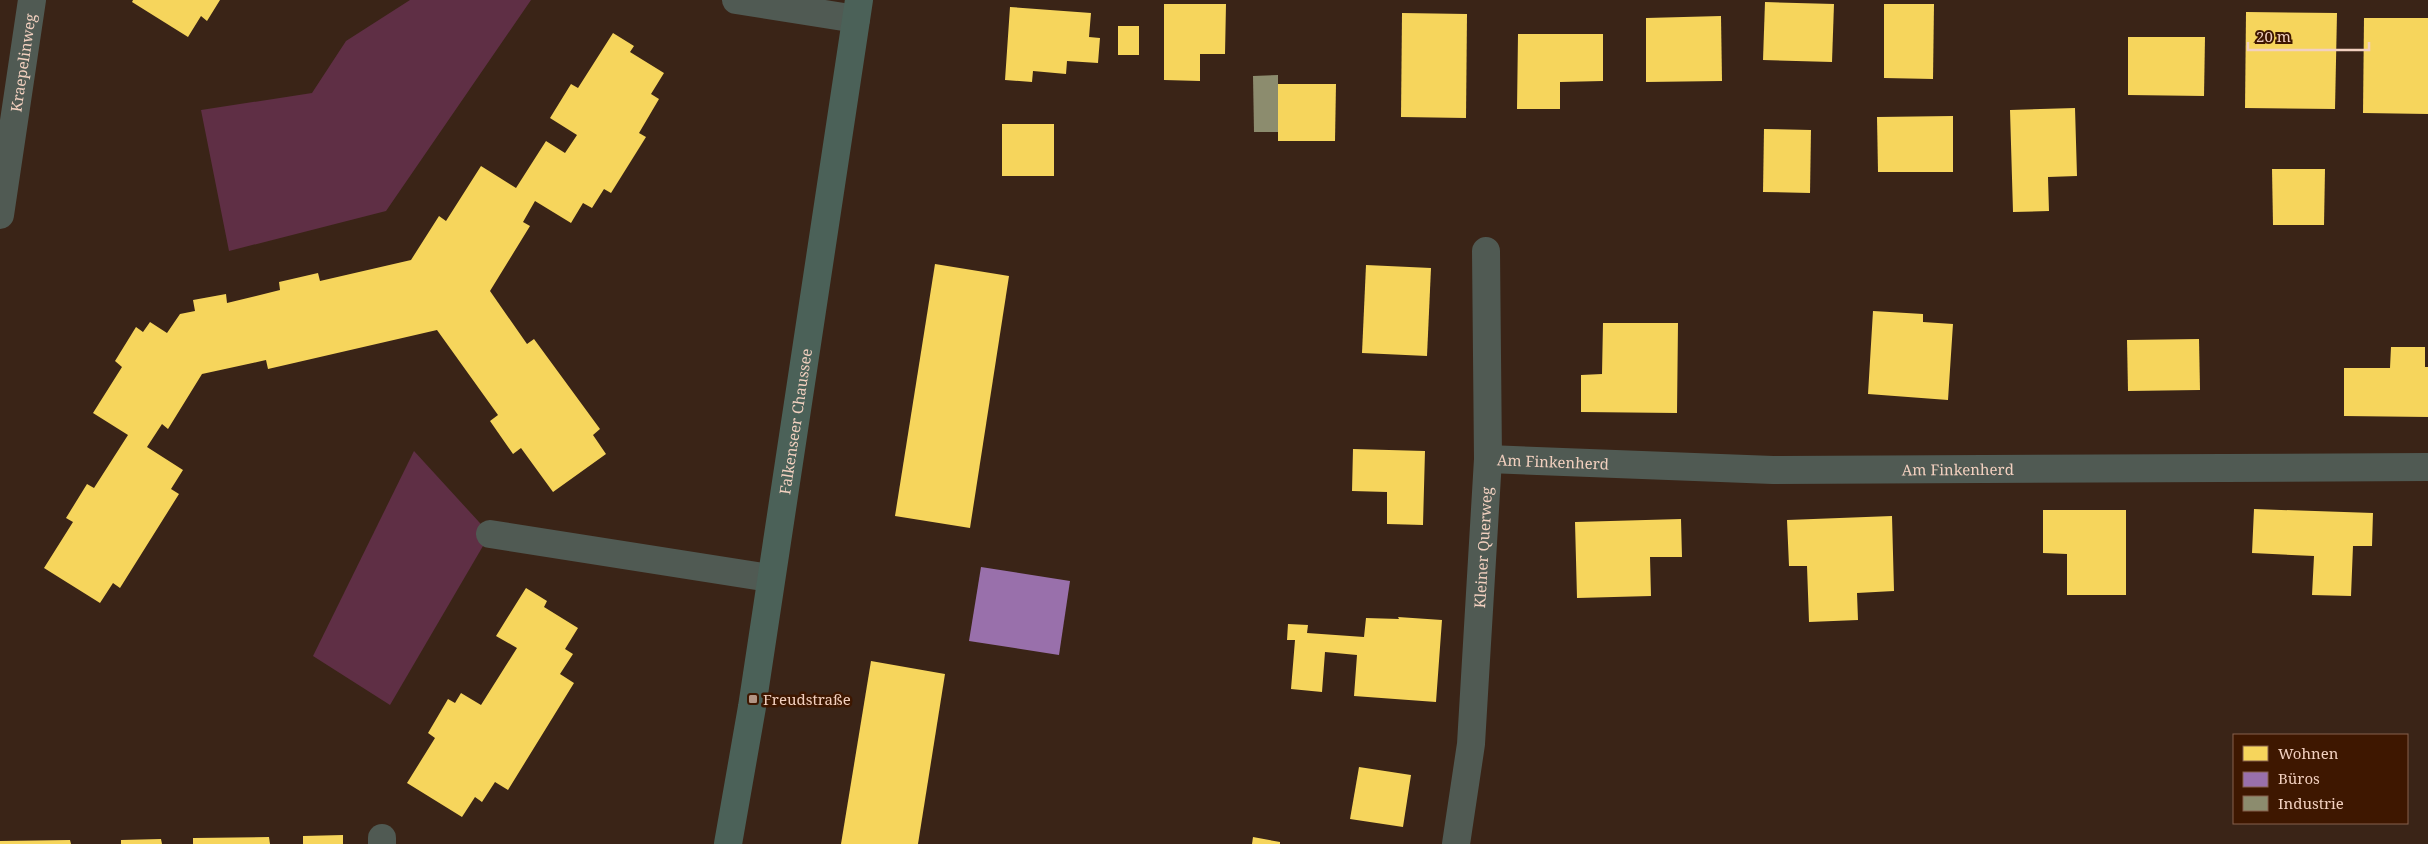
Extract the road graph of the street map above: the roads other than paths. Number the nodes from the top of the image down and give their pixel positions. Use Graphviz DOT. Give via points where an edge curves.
graph roads {
  1 [pos="32,0"];
  2 [pos="736,0"];
  3 [pos="857,10"];
  4 [pos="0,215"];
  5 [pos="1486,251"];
  6 [pos="1488,459"];
  7 [pos="2428,467"];
  8 [pos="490,534"];
  9 [pos="770,578"];
  10 [pos="728,844"];
  11 [pos="1456,844"];
  1 -- 4 [label="street, Kraepelinweg"];
  2 -- 3 [label="street"];
  3 -- 9 [label="main road, Falkenseer Chaussee"];
  5 -- 6 [label="street, Kleiner Querweg"];
  6 -- 7 [label="street, Am Finkenherd" via="1773,470"];
  6 -- 11 [label="street, Kleiner Querweg" via="1471,744"];
  8 -- 9 [label="street"];
  9 -- 10 [label="main road, Falkenseer Chaussee"];
}
